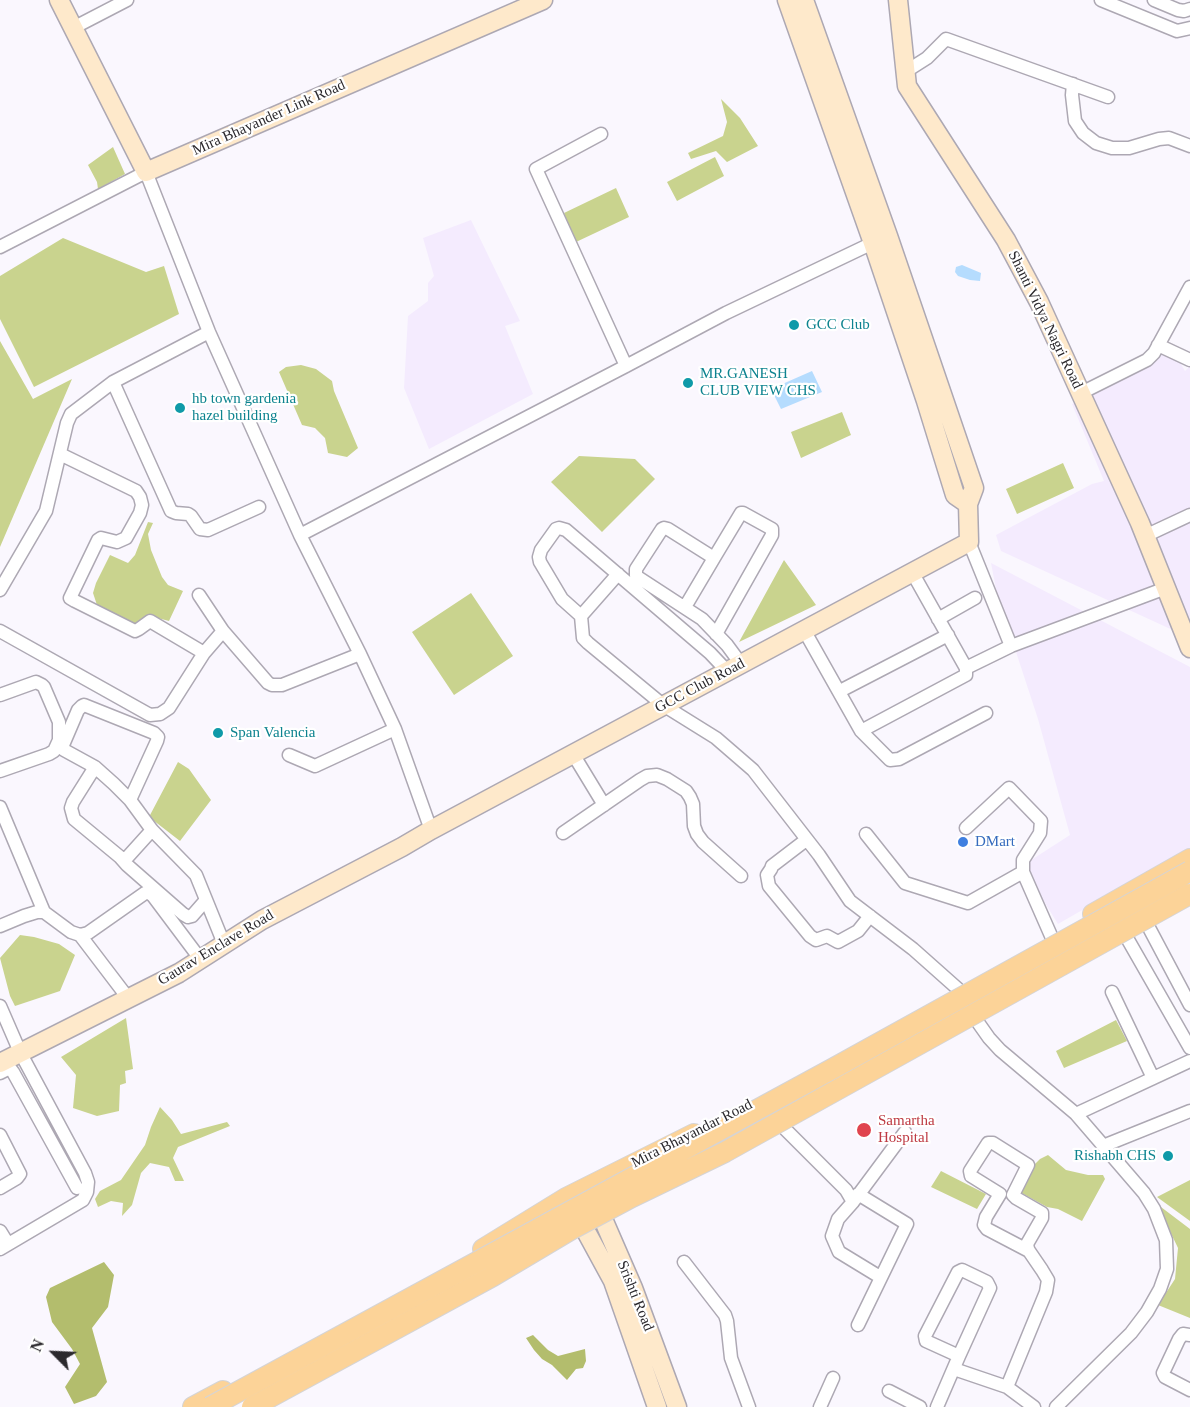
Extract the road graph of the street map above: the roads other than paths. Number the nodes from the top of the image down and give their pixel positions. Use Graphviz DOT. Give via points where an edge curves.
graph roads {
  1 [pos="59,0"];
  2 [pos="127,0"];
  3 [pos="543,0"];
  4 [pos="787,0"];
  5 [pos="804,0"];
  6 [pos="898,0"];
  7 [pos="1101,0"];
  8 [pos="1154,0"];
  9 [pos="1190,9"];
  10 [pos="73,28"];
  11 [pos="1190,28"];
  12 [pos="810,42"];
  13 [pos="905,72"];
  14 [pos="1073,84"];
  15 [pos="1108,97"];
  16 [pos="601,134"];
  17 [pos="1190,146"];
  18 [pos="146,172"];
  19 [pos="880,239"];
  20 [pos="0,247"];
  21 [pos="1190,287"];
  22 [pos="209,332"];
  23 [pos="1158,345"];
  24 [pos="1190,360"];
  25 [pos="626,366"];
  26 [pos="113,382"];
  27 [pos="1081,393"];
  28 [pos="60,453"];
  29 [pos="259,507"];
  30 [pos="1190,515"];
  31 [pos="300,535"];
  32 [pos="1145,536"];
  33 [pos="969,542"];
  34 [pos="714,558"];
  35 [pos="912,572"];
  36 [pos="618,574"];
  37 [pos="1166,588"];
  38 [pos="0,590"];
  39 [pos="199,595"];
  40 [pos="975,598"];
  41 [pos="685,608"];
  42 [pos="581,616"];
  43 [pos="938,619"];
  44 [pos="804,630"];
  45 [pos="0,631"];
  46 [pos="223,631"];
  47 [pos="716,634"];
  48 [pos="948,635"];
  49 [pos="1011,646"];
  50 [pos="1190,648"];
  51 [pos="204,652"];
  52 [pos="360,654"];
  53 [pos="734,667"];
  54 [pos="966,668"];
  55 [pos="840,691"];
  56 [pos="0,695"];
  57 [pos="663,705"];
  58 [pos="986,713"];
  59 [pos="395,729"];
  60 [pos="861,731"];
  61 [pos="573,754"];
  62 [pos="289,755"];
  63 [pos="95,767"];
  64 [pos="0,771"];
  65 [pos="130,800"];
  66 [pos="604,805"];
  67 [pos="0,807"];
  68 [pos="966,828"];
  69 [pos="152,830"];
  70 [pos="431,830"];
  71 [pos="563,833"];
  72 [pos="866,834"];
  73 [pos="807,840"];
  74 [pos="1190,859"];
  75 [pos="124,861"];
  76 [pos="1190,871"];
  77 [pos="1023,872"];
  78 [pos="741,876"];
  79 [pos="1190,894"];
  80 [pos="206,900"];
  81 [pos="1190,901"];
  82 [pos="44,912"];
  83 [pos="870,916"];
  84 [pos="1147,924"];
  85 [pos="0,926"];
  86 [pos="80,935"];
  87 [pos="1052,938"];
  88 [pos="1127,938"];
  89 [pos="224,944"];
  90 [pos="201,960"];
  91 [pos="958,989"];
  92 [pos="1112,992"];
  93 [pos="128,998"];
  94 [pos="1190,1005"];
  95 [pos="0,1006"];
  96 [pos="977,1021"];
  97 [pos="1190,1048"];
  98 [pos="20,1052"];
  99 [pos="1190,1061"];
  100 [pos="0,1063"];
  101 [pos="0,1073"];
  102 [pos="1153,1078"];
  103 [pos="1190,1112"];
  104 [pos="1076,1114"];
  105 [pos="783,1127"];
  106 [pos="905,1132"];
  107 [pos="0,1135"];
  108 [pos="1103,1146"];
  109 [pos="77,1158"];
  110 [pos="64,1165"];
  111 [pos="587,1187"];
  112 [pos="0,1188"];
  113 [pos="77,1188"];
  114 [pos="566,1198"];
  115 [pos="855,1198"];
  116 [pos="603,1219"];
  117 [pos="585,1229"];
  118 [pos="0,1231"];
  119 [pos="4,1246"];
  120 [pos="1029,1251"];
  121 [pos="684,1262"];
  122 [pos="880,1277"];
  123 [pos="858,1326"];
  124 [pos="1190,1335"];
  125 [pos="959,1356"];
  126 [pos="954,1369"];
  127 [pos="833,1377"];
  128 [pos="1007,1387"];
  129 [pos="1190,1390"];
  130 [pos="888,1391"];
  131 [pos="676,1404"];
  132 [pos="194,1407"];
  133 [pos="210,1407"];
  134 [pos="252,1407"];
  135 [pos="269,1407"];
  136 [pos="657,1407"];
  137 [pos="749,1407"];
  138 [pos="820,1407"];
  139 [pos="920,1407"];
  140 [pos="937,1407"];
  141 [pos="1034,1407"];
  142 [pos="1056,1407"];
  1 -- 10 [label="street"];
  2 -- 10 [label="street"];
  3 -- 18 [label="street, Mira Bhayander Link Road"];
  4 -- 12 [label="street"];
  5 -- 12 [label="street"];
  6 -- 13 [label="street, Shanti Vidya Nagri Road"];
  7 -- 11 [label="street" via="1177,32"];
  8 -- 9 [label="street" via="1178,10"];
  10 -- 18 [label="street"];
  12 -- 19 [label="street"];
  13 -- 14 [label="street" via="946,39"];
  13 -- 27 [label="street, Shanti Vidya Nagri Road" via="907,86 1006,240"];
  14 -- 15 [label="street"];
  14 -- 17 [label="street" via="1075,121 1096,143 1129,148 1169,138"];
  16 -- 25 [label="street" via="536,169"];
  18 -- 20 [label="street, Mira Bhayander Link Road"];
  18 -- 22 [label="street"];
  19 -- 25 [label="street"];
  19 -- 33 [label="street" via="926,401 966,496"];
  21 -- 23 [label="street"];
  22 -- 26 [label="street"];
  22 -- 31 [label="street"];
  23 -- 24 [label="street"];
  23 -- 27 [label="street" via="1147,360"];
  25 -- 31 [label="street"];
  26 -- 28 [label="street" via="71,414"];
  26 -- 29 [label="street" via="171,511 188,514 200,529 208,530"];
  27 -- 32 [label="street, Shanti Vidya Nagri Road"];
  28 -- 38 [label="street" via="46,511"];
  28 -- 51 [label="street" via="136,491 142,505 126,538 117,542 98,540 71,598 135,631 150,621"];
  30 -- 32 [label="street"];
  31 -- 52 [label="street"];
  32 -- 37 [label="street, Shanti Vidya Nagri Road"];
  33 -- 35 [label="street, GCC Club Road"];
  33 -- 49 [label="street"];
  34 -- 41 [label="street"];
  34 -- 41 [label="street" via="664,528 636,570 636,576"];
  34 -- 47 [label="street" via="741,513 772,529"];
  35 -- 43 [label="street"];
  35 -- 44 [label="street, GCC Club Road"];
  36 -- 42 [label="street"];
  36 -- 42 [label="street" via="566,530 556,529 541,550 540,562 562,599"];
  36 -- 53 [label="street" via="710,652"];
  37 -- 49 [label="street"];
  37 -- 50 [label="street, Shanti Vidya Nagri Road"];
  39 -- 46 [label="street"];
  40 -- 43 [label="street"];
  41 -- 47 [label="street"];
  42 -- 57 [label="street" via="583,638 588,644"];
  43 -- 48 [label="street"];
  44 -- 53 [label="street, GCC Club Road"];
  44 -- 55 [label="street"];
  45 -- 51 [label="street" via="150,715 169,708"];
  46 -- 51 [label="street"];
  46 -- 52 [label="street" via="268,682 277,686"];
  47 -- 53 [label="street" via="727,645"];
  48 -- 54 [label="street"];
  48 -- 55 [label="street"];
  49 -- 54 [label="street"];
  52 -- 59 [label="street"];
  53 -- 57 [label="street, GCC Club Road"];
  54 -- 60 [label="street" via="962,678"];
  55 -- 60 [label="street"];
  56 -- 64 [label="street" via="36,682 42,685 59,722 59,741 49,754"];
  57 -- 61 [label="street, GCC Club Road"];
  57 -- 73 [label="street" via="716,738 753,770"];
  58 -- 60 [label="street" via="894,760"];
  59 -- 62 [label="street" via="315,766"];
  59 -- 70 [label="street"];
  61 -- 66 [label="street"];
  61 -- 70 [label="street, GCC Club Road"];
  63 -- 65 [label="street"];
  63 -- 65 [label="street" via="63,747 82,706 154,733 158,741"];
  63 -- 75 [label="street" via="73,802 72,814"];
  65 -- 69 [label="street"];
  66 -- 71 [label="street"];
  66 -- 78 [label="street" via="647,776 668,779 690,797 694,826 703,842"];
  67 -- 82 [label="street"];
  68 -- 77 [label="street" via="1009,788 1041,821 1040,833 1023,860"];
  69 -- 75 [label="street"];
  69 -- 80 [label="street" via="196,875"];
  70 -- 89 [label="street, Gaurav Enclave Road"];
  72 -- 77 [label="street" via="905,883 968,903"];
  73 -- 83 [label="street" via="850,901"];
  73 -- 83 [label="street" via="772,866 767,875 769,886 810,936 816,940 827,936 838,942 858,931"];
  74 -- 87 [label="main road, Mira Bhayandar Road"];
  75 -- 80 [label="street" via="188,917"];
  76 -- 133 [label="main road, bridge"];
  77 -- 87 [label="street"];
  79 -- 134 [label="main road, bridge" via="725,1152 572,1229"];
  80 -- 89 [label="street"];
  81 -- 84 [label="main road"];
  82 -- 85 [label="street"];
  82 -- 86 [label="street"];
  83 -- 91 [label="street"];
  84 -- 88 [label="main road"];
  84 -- 94 [label="street"];
  86 -- 90 [label="street" via="149,893"];
  86 -- 93 [label="street"];
  87 -- 91 [label="main road, Mira Bhayandar Road"];
  88 -- 96 [label="main road"];
  88 -- 97 [label="street"];
  89 -- 90 [label="street, Gaurav Enclave Road"];
  90 -- 93 [label="street, Gaurav Enclave Road"];
  91 -- 111 [label="main road, Mira Bhayandar Road" via="708,1127"];
  92 -- 102 [label="street"];
  93 -- 98 [label="street, Gaurav Enclave Road"];
  95 -- 98 [label="street"];
  96 -- 104 [label="street" via="1000,1050"];
  96 -- 105 [label="main road"];
  98 -- 100 [label="street, Gaurav Enclave Road"];
  98 -- 109 [label="street"];
  99 -- 102 [label="street"];
  101 -- 110 [label="street" via="10,1068 14,1072"];
  102 -- 104 [label="street"];
  103 -- 108 [label="street"];
  104 -- 108 [label="street"];
  105 -- 115 [label="street"];
  105 -- 116 [label="main road"];
  106 -- 115 [label="street"];
  107 -- 112 [label="street" via="20,1174"];
  108 -- 142 [label="street" via="1154,1209 1166,1240 1167,1269 1148,1312"];
  109 -- 110 [label="street"];
  109 -- 119 [label="street" via="88,1182 82,1200"];
  110 -- 113 [label="street"];
  111 -- 114 [label="main road, Mira Bhayandar Road"];
  111 -- 116 [label="street, Srishti Road"];
  114 -- 117 [label="street, Srishti Road"];
  114 -- 132 [label="main road, Mira Bhayandar Road" via="485,1248"];
  115 -- 122 [label="street" via="838,1219 832,1236 839,1252"];
  115 -- 122 [label="street" via="907,1224"];
  116 -- 117 [label="main road"];
  116 -- 131 [label="street, Srishti Road"];
  117 -- 135 [label="main road" via="503,1280"];
  117 -- 136 [label="street, Srishti Road" via="614,1281"];
  118 -- 119 [label="street"];
  120 -- 120 [label="street" via="1027,1244 1042,1213 1013,1195 1028,1165 988,1143 970,1172 1000,1194 984,1225"];
  120 -- 128 [label="street" via="1047,1280 1046,1292"];
  121 -- 137 [label="street" via="725,1315 731,1358"];
  122 -- 123 [label="street"];
  124 -- 129 [label="street" via="1183,1334 1179,1339 1163,1373"];
  125 -- 125 [label="street" via="990,1288 987,1282 962,1270 925,1336 926,1341"];
  125 -- 126 [label="street"];
  126 -- 128 [label="street"];
  126 -- 140 [label="street"];
  127 -- 138 [label="street"];
  128 -- 141 [label="street"];
  130 -- 139 [label="street"];
  131 -- 136 [label="street"];
}
